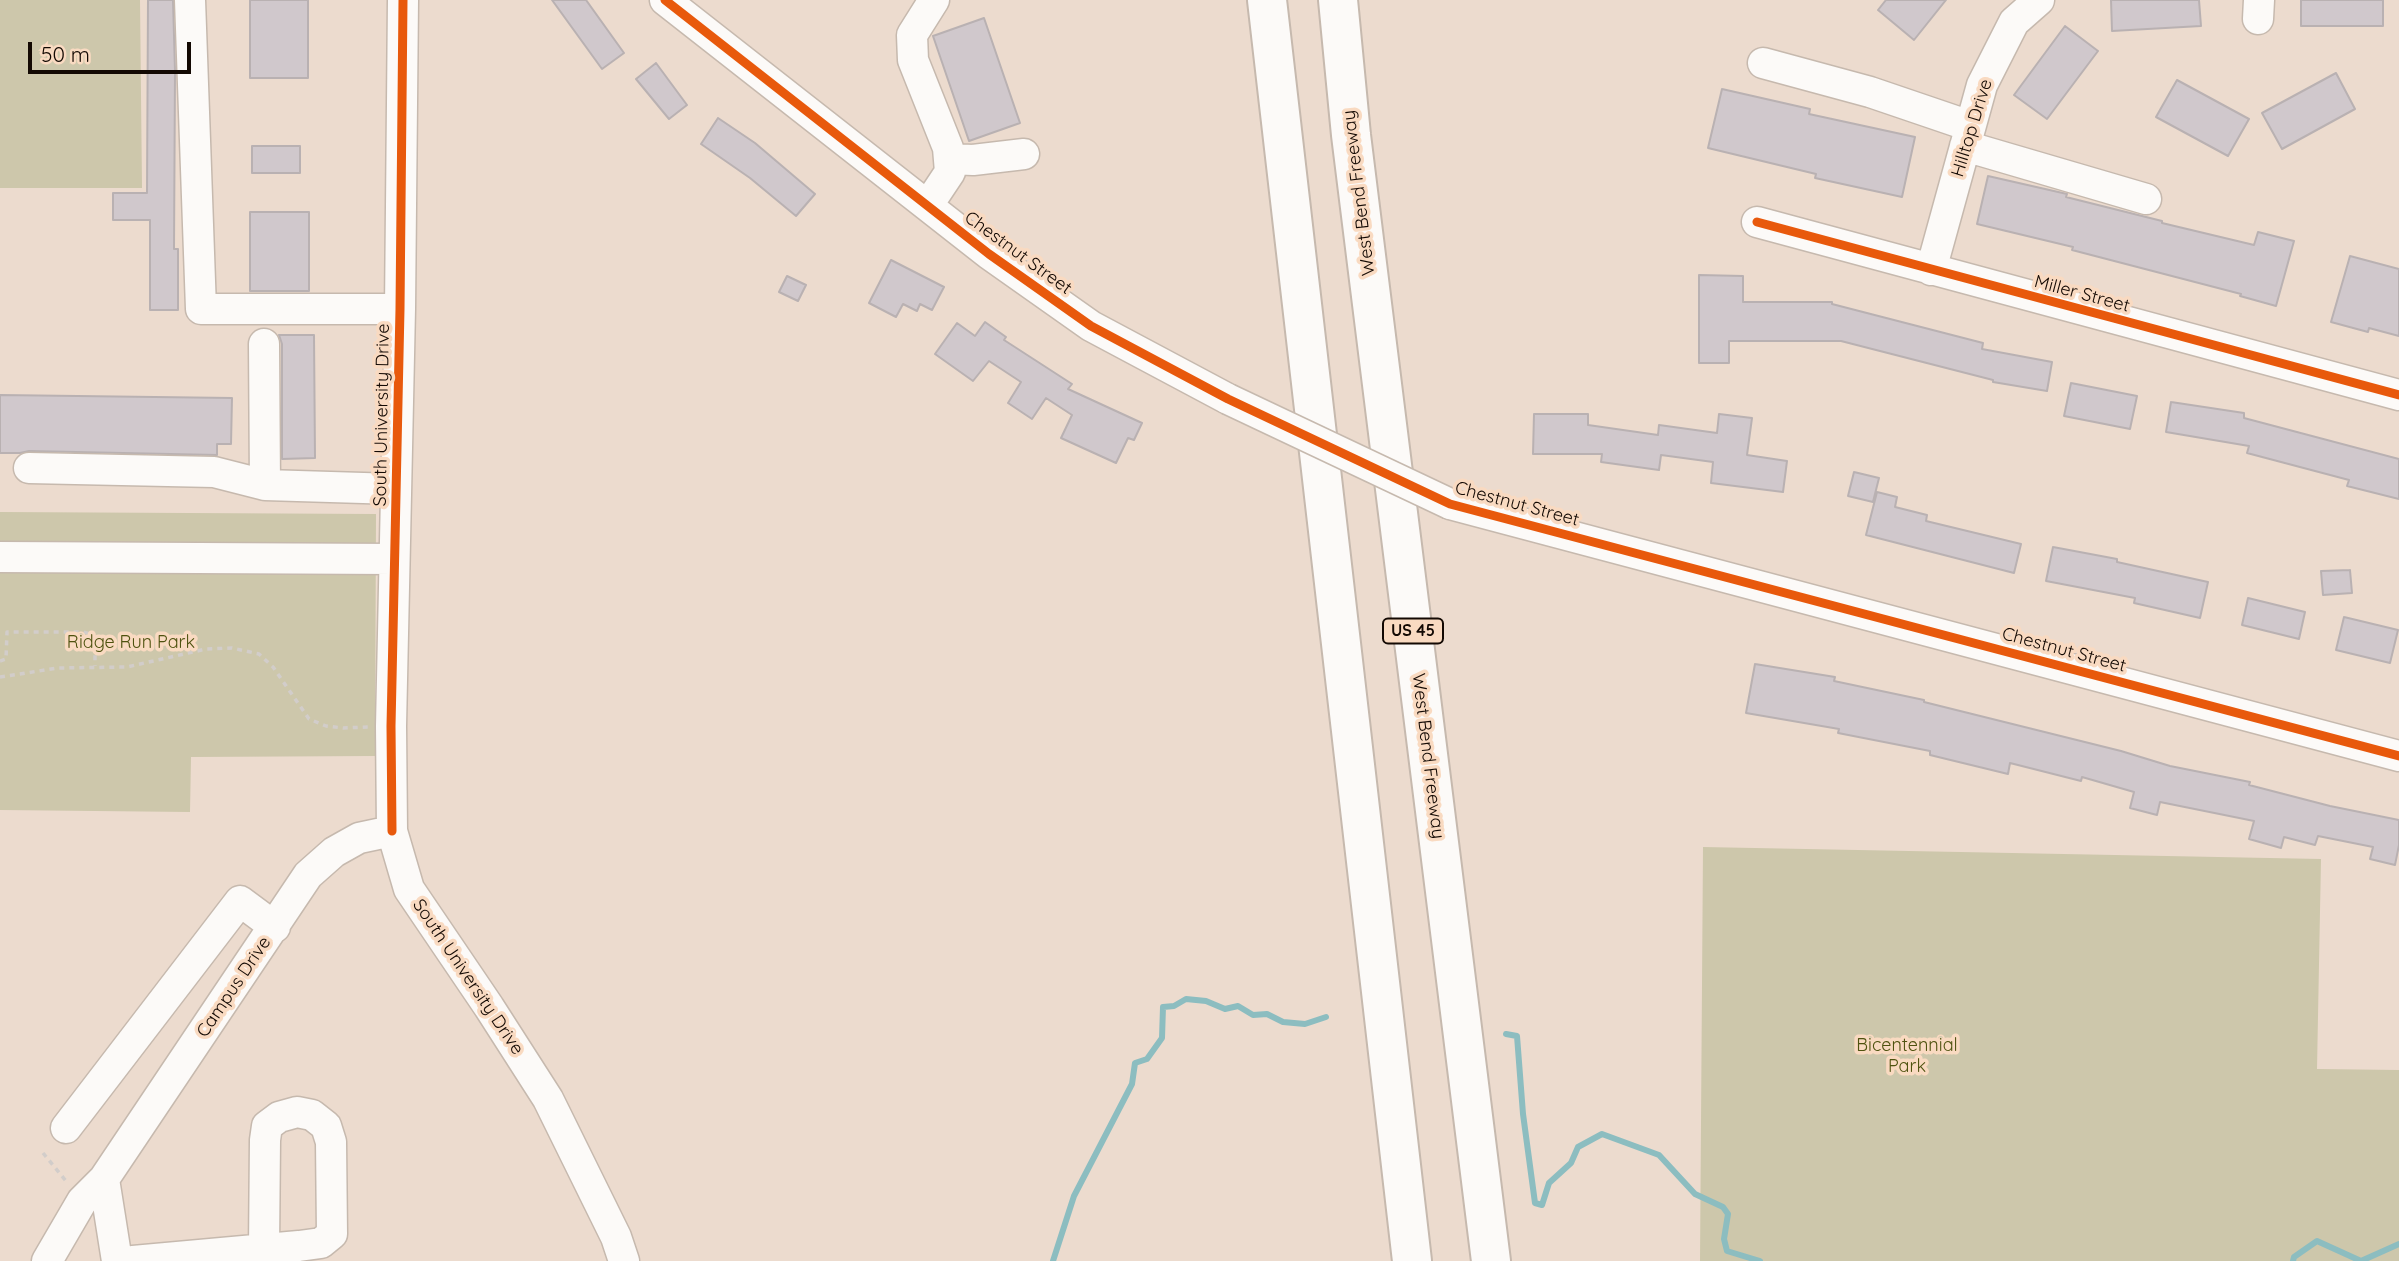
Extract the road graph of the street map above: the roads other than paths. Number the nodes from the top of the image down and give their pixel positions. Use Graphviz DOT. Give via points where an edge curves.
graph roads {
  1 [pos="190,0"];
  2 [pos="403,0"];
  3 [pos="665,0"];
  4 [pos="934,0"];
  5 [pos="1268,0"];
  6 [pos="1338,0"];
  7 [pos="2039,0"];
  8 [pos="1763,63"];
  9 [pos="1968,136"];
  10 [pos="1024,154"];
  11 [pos="949,159"];
  12 [pos="2146,199"];
  13 [pos="928,205"];
  14 [pos="1757,222"];
  15 [pos="1931,270"];
  16 [pos="400,309"];
  17 [pos="264,344"];
  18 [pos="2399,395"];
  19 [pos="29,468"];
  20 [pos="265,485"];
  21 [pos="396,489"];
  22 [pos="0,557"];
  23 [pos="394,559"];
  24 [pos="2399,756"];
  25 [pos="392,831"];
  26 [pos="275,927"];
  27 [pos="215,934"];
  28 [pos="254,956"];
  29 [pos="66,1128"];
  30 [pos="104,1179"];
  31 [pos="264,1249"];
  32 [pos="47,1261"];
  33 [pos="117,1261"];
  34 [pos="133,1261"];
  35 [pos="624,1261"];
  36 [pos="1412,1261"];
  37 [pos="1491,1261"];
  1 -- 16 [label="street" via="201,309"];
  2 -- 16 [label="street, South University Drive"];
  3 -- 13 [label="street, Chestnut Street"];
  4 -- 11 [label="street" via="912,35 914,61"];
  5 -- 36 [label="highway"];
  6 -- 37 [label="highway, West Bend Freeway / US 45"];
  7 -- 9 [label="street, Hilltop Drive" via="2014,22 1982,85"];
  8 -- 9 [label="street" via="1870,92"];
  9 -- 12 [label="street"];
  9 -- 15 [label="street, Hilltop Drive"];
  10 -- 11 [label="street"];
  11 -- 13 [label="street" via="950,172"];
  13 -- 24 [label="street, Chestnut Street, bridge" via="1091,326 1228,399 1450,504"];
  14 -- 15 [label="street, Miller Street"];
  15 -- 18 [label="street, Miller Street"];
  16 -- 21 [label="street, South University Drive"];
  17 -- 20 [label="street"];
  19 -- 20 [label="street" via="214,472"];
  20 -- 21 [label="street"];
  21 -- 23 [label="street, South University Drive"];
  22 -- 23 [label="street"];
  23 -- 25 [label="street, South University Drive"];
  25 -- 26 [label="street, Campus Drive" via="359,838 334,852 308,875"];
  25 -- 35 [label="street, South University Drive" via="409,889 548,1099"];
  26 -- 27 [label="street" via="240,901"];
  26 -- 28 [label="street, Campus Drive"];
  27 -- 28 [label="street"];
  27 -- 29 [label="street"];
  28 -- 30 [label="street, Campus Drive"];
  30 -- 32 [label="street, Campus Drive" via="82,1201"];
  30 -- 33 [label="street"];
  31 -- 34 [label="street"];
}
